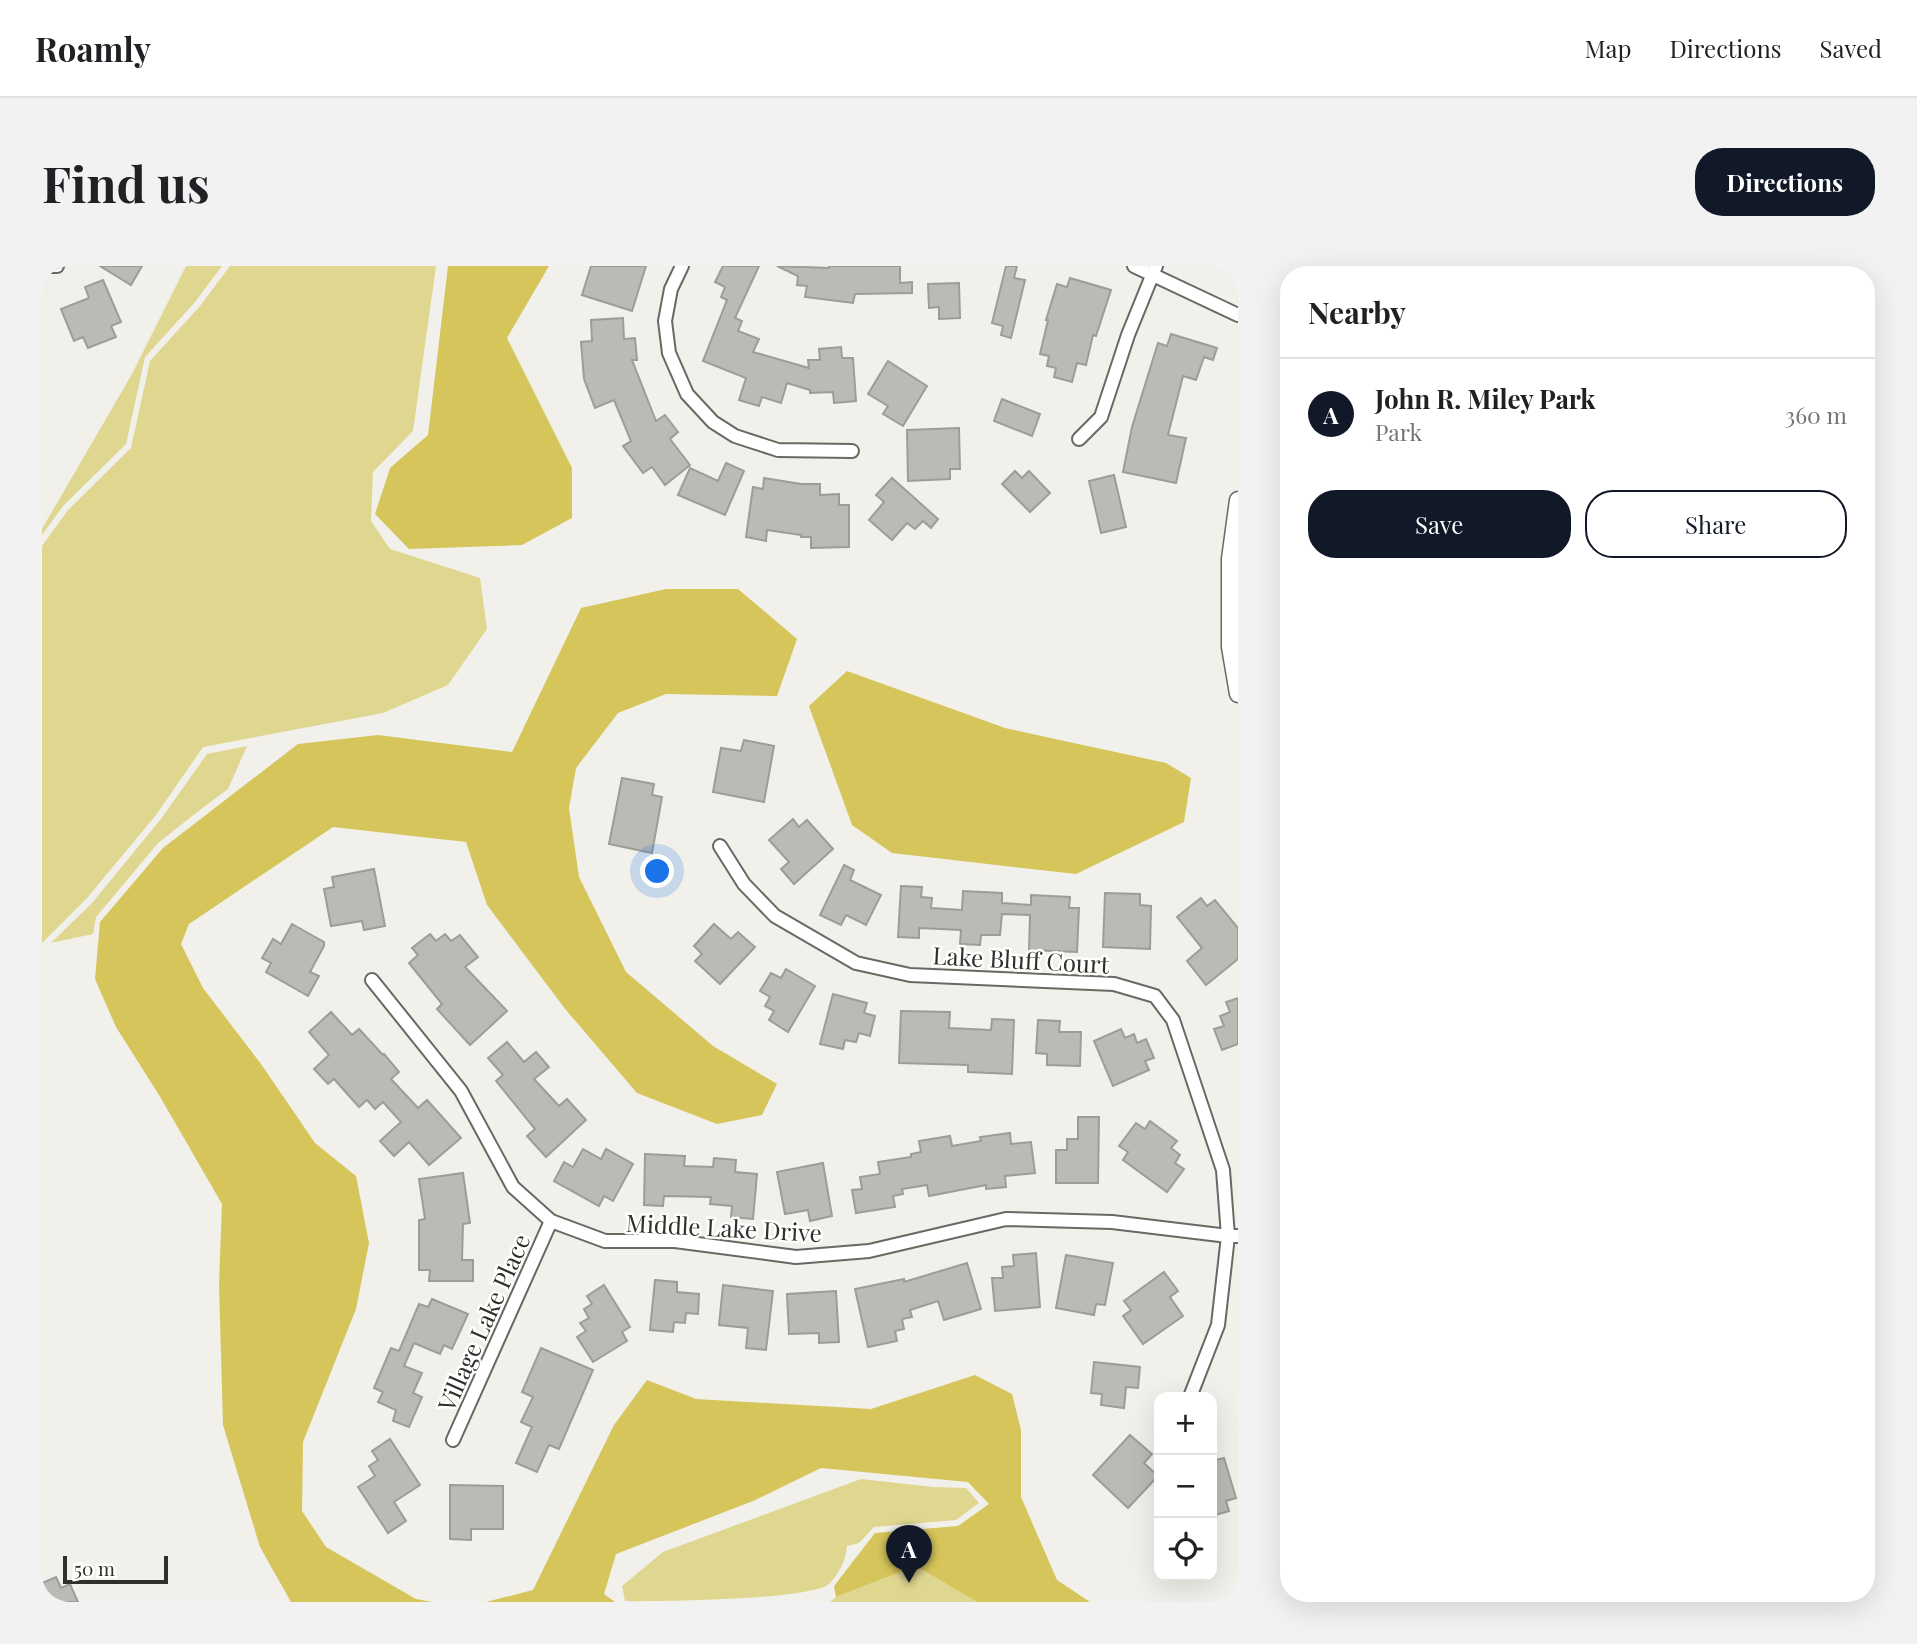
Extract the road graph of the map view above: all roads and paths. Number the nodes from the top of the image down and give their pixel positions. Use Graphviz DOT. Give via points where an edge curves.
graph roads {
  1 [pos="42,266"];
  2 [pos="57,266"];
  3 [pos="682,266"];
  4 [pos="1133,266"];
  5 [pos="1154,270"];
  6 [pos="1238,315"];
  7 [pos="1079,439"];
  8 [pos="852,451"];
  9 [pos="1238,500"];
  10 [pos="1234,647"];
  11 [pos="1238,694"];
  12 [pos="720,846"];
  13 [pos="372,980"];
  14 [pos="551,1222"];
  15 [pos="1233,1236"];
  16 [pos="1192,1392"];
  17 [pos="453,1440"];
  1 -- 2 [label="street"];
  3 -- 8 [label="street" via="671,289 666,321 669,353 687,394 713,422 734,436 778,450"];
  4 -- 5 [label="street"];
  5 -- 6 [label="street"];
  5 -- 7 [label="street" via="1101,417"];
  9 -- 10 [label="street" via="1230,559"];
  10 -- 11 [label="street"];
  12 -- 15 [label="street, Lake Bluff Court" via="744,884 775,916 856,963 910,975 1114,984 1155,996 1173,1020 1223,1170"];
  13 -- 14 [label="street, Middle Lake Drive" via="461,1091 513,1187"];
  14 -- 15 [label="street, Middle Lake Drive" via="605,1241 675,1241 796,1257 869,1251 1006,1219 1112,1222"];
  14 -- 17 [label="street, Village Lake Place"];
  15 -- 16 [label="street, Lake Bluff Court" via="1219,1325"];
}
